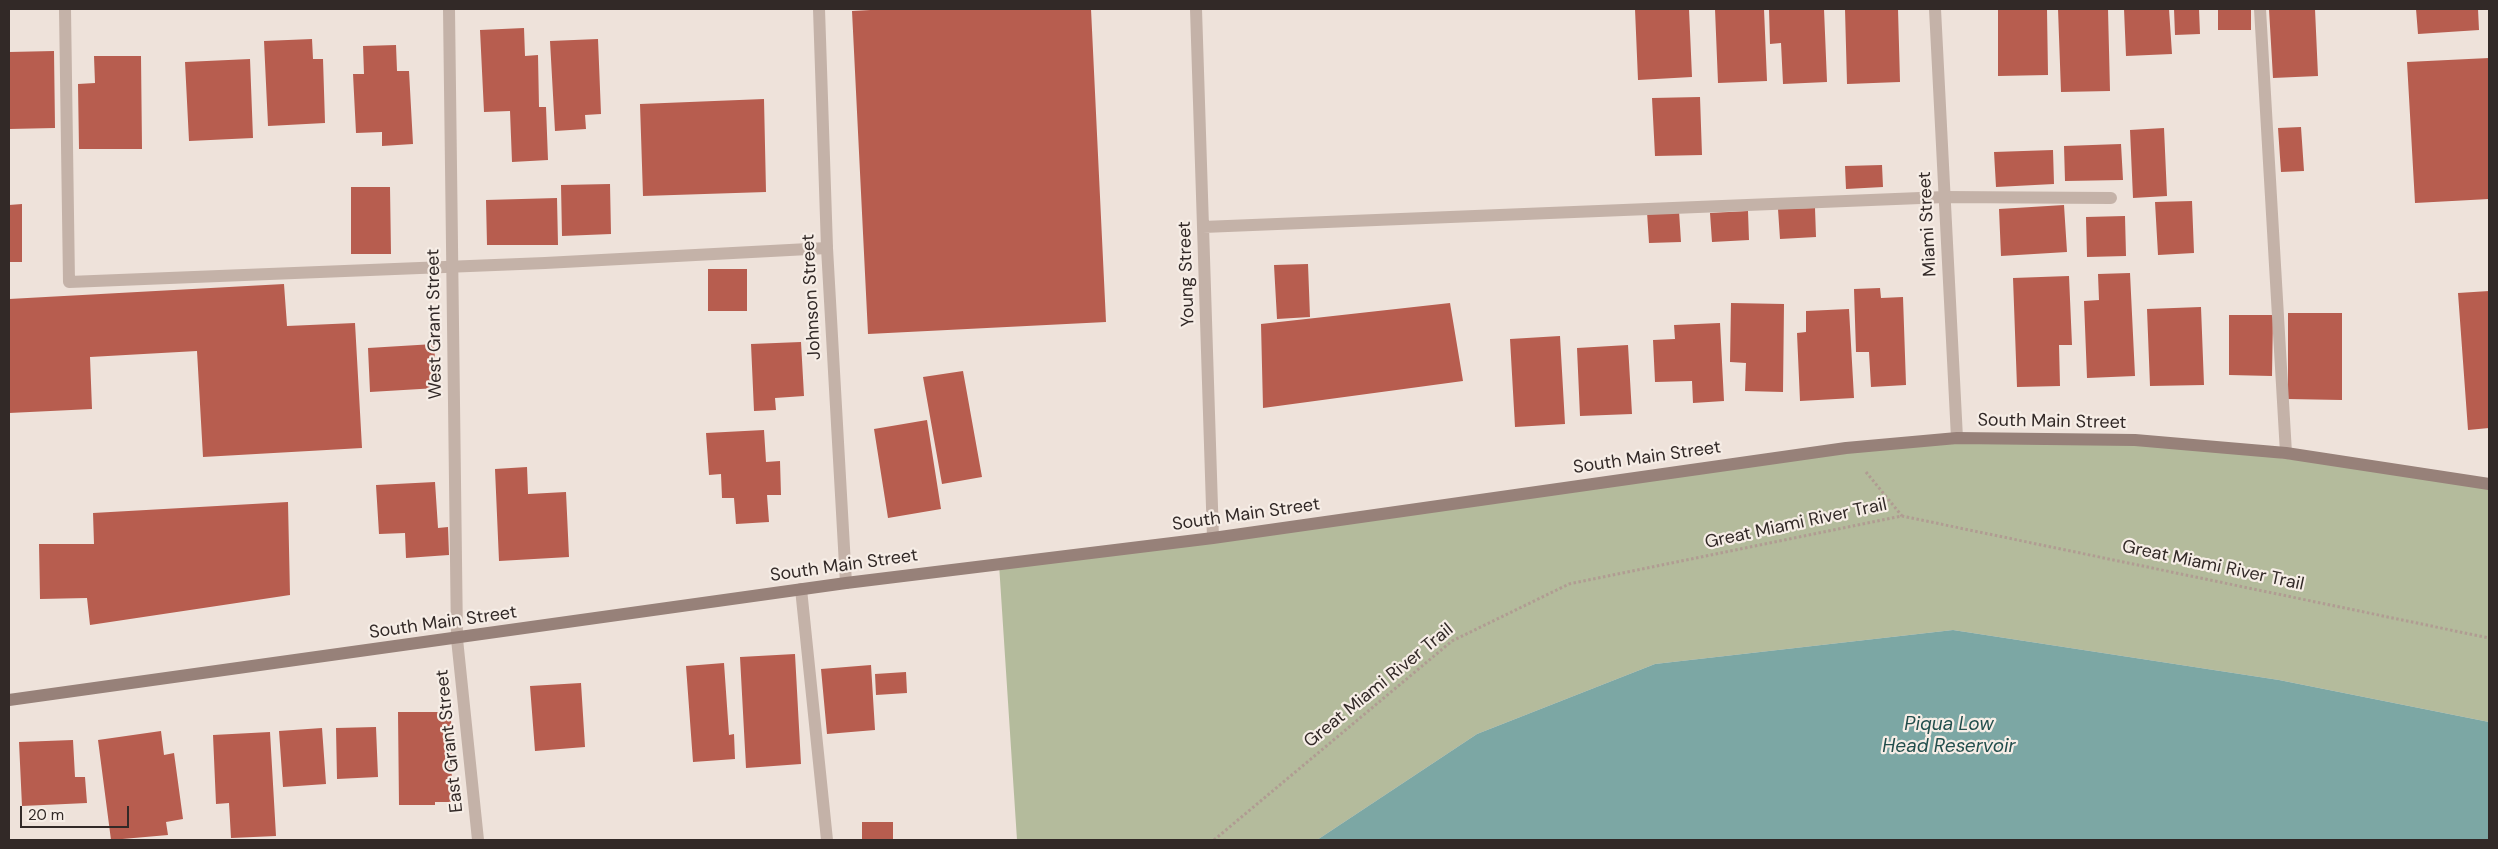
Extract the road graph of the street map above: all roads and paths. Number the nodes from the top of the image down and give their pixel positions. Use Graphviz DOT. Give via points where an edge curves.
graph roads {
  1 [pos="66,9"];
  2 [pos="449,9"];
  3 [pos="819,9"];
  4 [pos="1196,9"];
  5 [pos="1935,9"];
  6 [pos="2260,9"];
  7 [pos="1944,197"];
  8 [pos="2111,198"];
  9 [pos="1203,227"];
  10 [pos="826,248"];
  11 [pos="452,266"];
  12 [pos="1957,438"];
  13 [pos="1846,448"];
  14 [pos="2286,453"];
  15 [pos="2489,484"];
  16 [pos="1902,516"];
  17 [pos="1213,538"];
  18 [pos="846,583"];
  19 [pos="801,589"];
  20 [pos="2489,638"];
  21 [pos="457,639"];
  22 [pos="9,700"];
  23 [pos="478,840"];
  24 [pos="827,840"];
  25 [pos="1214,840"];
  1 -- 11 [label="street" via="69,282"];
  2 -- 11 [label="street, West Grant Street"];
  3 -- 10 [label="street, Johnson Street"];
  4 -- 9 [label="street, Young Street"];
  5 -- 7 [label="street, Miami Street"];
  6 -- 14 [label="street"];
  7 -- 8 [label="street"];
  7 -- 9 [label="street"];
  7 -- 12 [label="street, Miami Street"];
  9 -- 17 [label="street, Young Street"];
  10 -- 11 [label="street"];
  10 -- 18 [label="street, Johnson Street"];
  11 -- 21 [label="street, West Grant Street"];
  12 -- 13 [label="main road, South Main Street"];
  12 -- 14 [label="main road, South Main Street" via="2135,440"];
  13 -- 16 [label="path"];
  13 -- 17 [label="main road, South Main Street"];
  14 -- 15 [label="main road, South Main Street"];
  16 -- 20 [label="path, Great Miami River Trail"];
  16 -- 25 [label="path, Great Miami River Trail" via="1569,584 1452,640"];
  17 -- 18 [label="main road, South Main Street"];
  18 -- 19 [label="main road, South Main Street"];
  19 -- 21 [label="main road, South Main Street"];
  19 -- 24 [label="street"];
  21 -- 22 [label="main road, South Main Street"];
  21 -- 23 [label="street, East Grant Street"];
}
